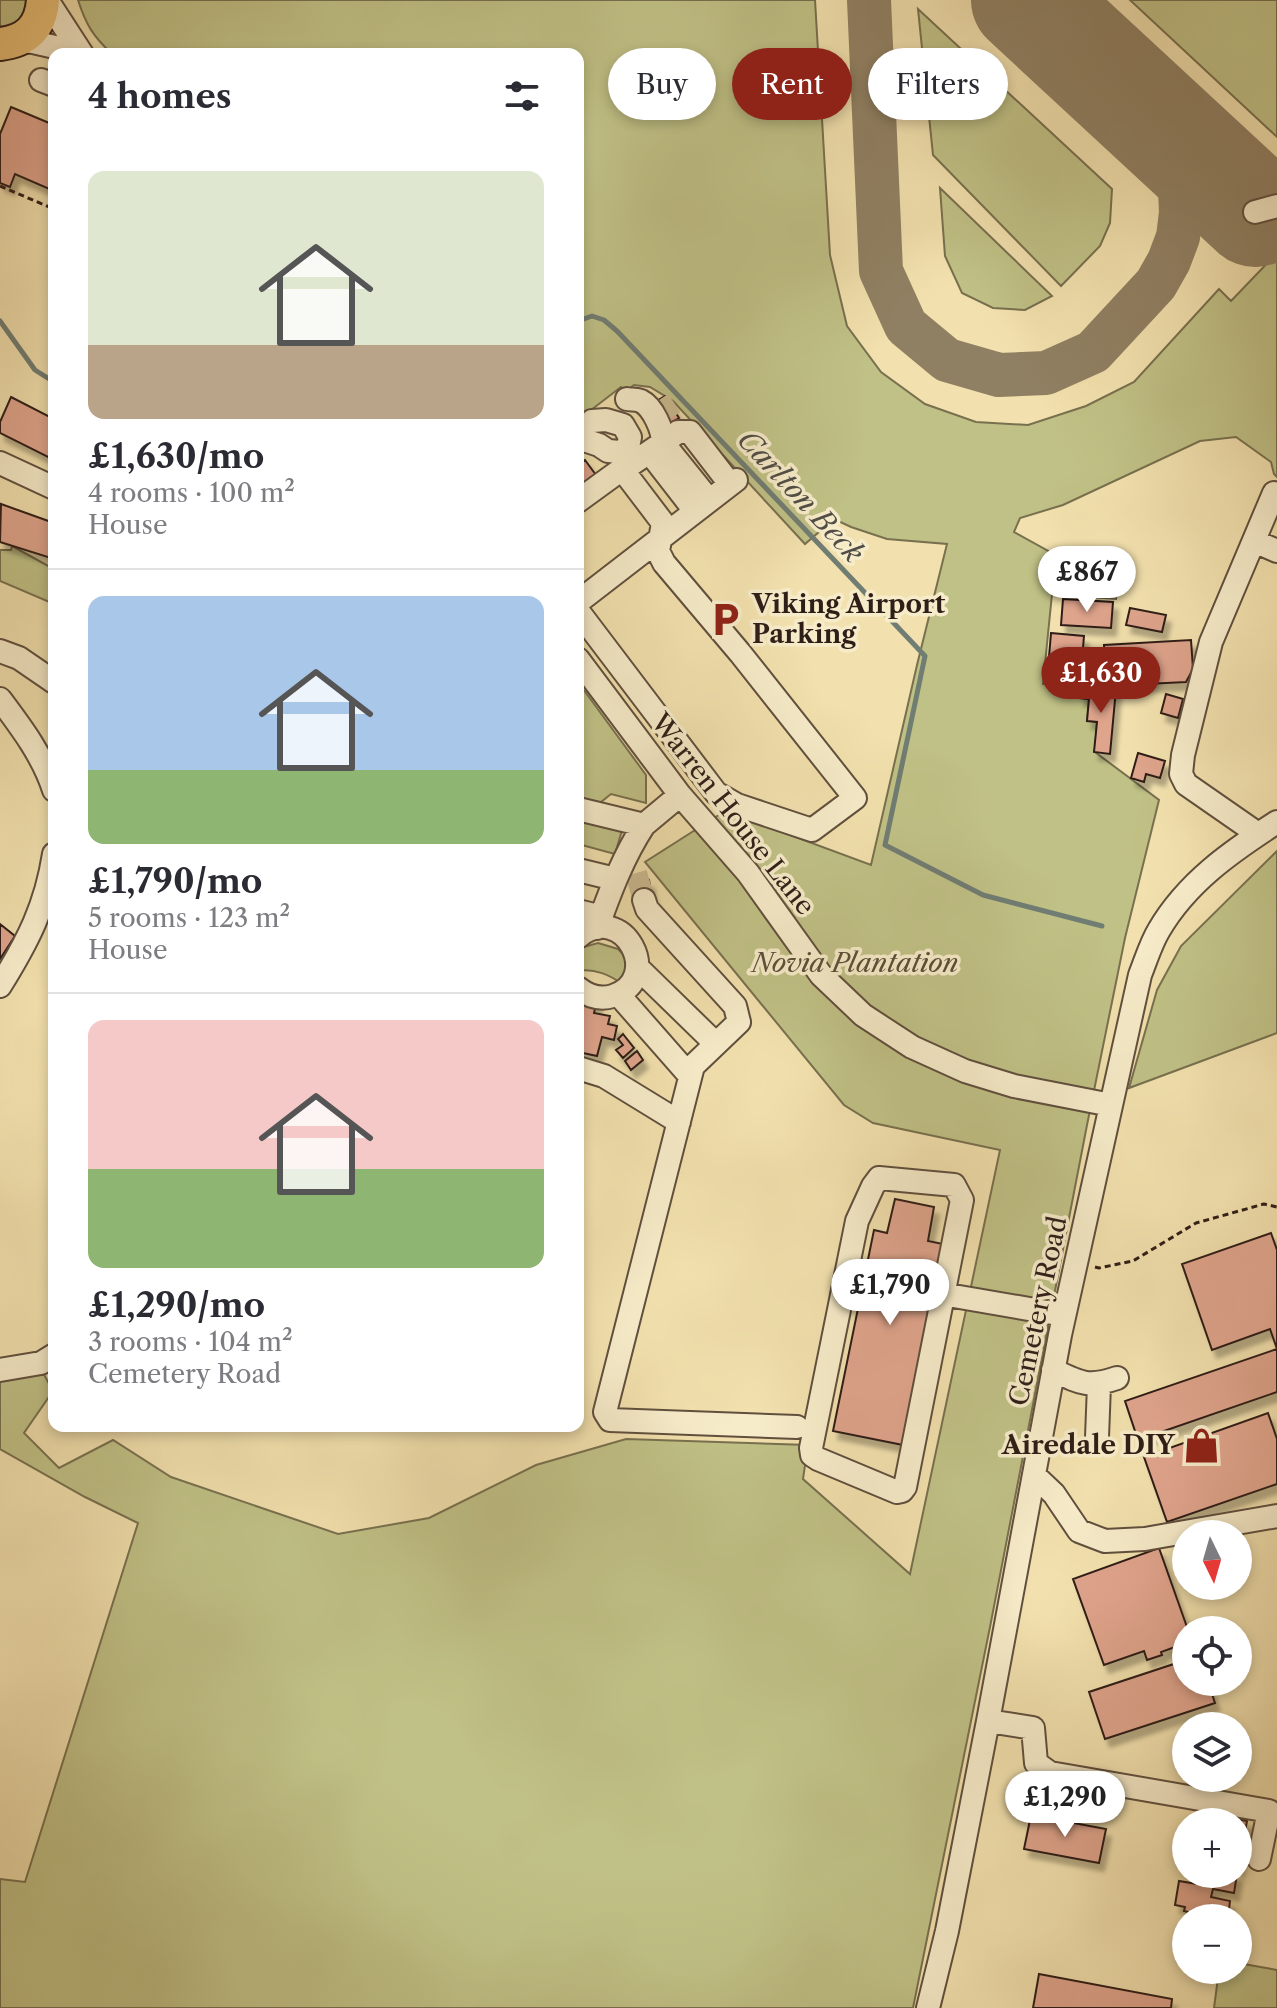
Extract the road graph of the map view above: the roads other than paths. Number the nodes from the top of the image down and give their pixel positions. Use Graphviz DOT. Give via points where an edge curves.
graph roads {
  1 [pos="45,0"];
  2 [pos="7,45"];
  3 [pos="57,48"];
  4 [pos="77,48"];
  5 [pos="627,399"];
  6 [pos="659,400"];
  7 [pos="584,430"];
  8 [pos="666,439"];
  9 [pos="0,463"];
  10 [pos="623,470"];
  11 [pos="48,485"];
  12 [pos="1274,493"];
  13 [pos="716,495"];
  14 [pos="584,497"];
  15 [pos="661,536"];
  16 [pos="1254,541"];
  17 [pos="1277,551"];
  18 [pos="584,597"];
  19 [pos="584,619"];
  20 [pos="0,651"];
  21 [pos="584,667"];
  22 [pos="48,678"];
  23 [pos="0,699"];
  24 [pos="48,772"];
  25 [pos="680,795"];
  26 [pos="584,812"];
  27 [pos="1267,828"];
  28 [pos="638,834"];
  29 [pos="584,871"];
  30 [pos="626,876"];
  31 [pos="48,885"];
  32 [pos="644,900"];
  33 [pos="592,927"];
  34 [pos="637,967"];
  35 [pos="0,986"];
  36 [pos="584,992"];
  37 [pos="618,994"];
  38 [pos="716,1044"];
  39 [pos="584,1070"];
  40 [pos="692,1071"];
  41 [pos="1111,1105"];
  42 [pos="679,1122"];
  43 [pos="942,1294"];
  44 [pos="1064,1315"];
  45 [pos="48,1359"];
  46 [pos="0,1370"];
  47 [pos="1053,1370"];
  48 [pos="797,1427"];
  49 [pos="1097,1437"];
  50 [pos="1034,1475"];
  51 [pos="1277,1516"];
  52 [pos="988,1721"];
  53 [pos="1259,1859"];
  54 [pos="928,2008"];
  1 -- 2 [label="highway" via="35,26"];
  1 -- 4 [label="street"];
  2 -- 3 [label="street" via="33,42"];
  5 -- 6 [label="street" via="652,395"];
  5 -- 7 [label="street" via="616,402"];
  5 -- 8 [label="street" via="641,401"];
  8 -- 10 [label="street"];
  8 -- 13 [label="street"];
  8 -- 13 [label="street" via="690,432"];
  9 -- 11 [label="street"];
  10 -- 14 [label="street"];
  10 -- 15 [label="street" via="663,523"];
  12 -- 16 [label="street"];
  13 -- 15 [label="street"];
  15 -- 18 [label="street"];
  15 -- 19 [label="street" via="658,551 664,563 855,798 812,830 716,793"];
  16 -- 17 [label="street"];
  16 -- 27 [label="street" via="1211,642 1181,774 1186,784"];
  20 -- 22 [label="street"];
  21 -- 25 [label="street, Warren House Lane"];
  23 -- 24 [label="street"];
  25 -- 28 [label="street"];
  25 -- 41 [label="street, Warren House Lane" via="748,873 821,975 863,1015 912,1047 965,1071"];
  26 -- 28 [label="street"];
  27 -- 41 [label="street, Cemetery Road" via="1187,892 1158,931 1140,975"];
  28 -- 30 [label="street"];
  29 -- 30 [label="street"];
  30 -- 33 [label="street"];
  31 -- 35 [label="street" via="19,957"];
  32 -- 38 [label="street" via="735,1006 739,1022"];
  33 -- 34 [label="street" via="625,935 637,955"];
  34 -- 37 [label="street"];
  34 -- 38 [label="street"];
  36 -- 37 [label="street" via="607,998"];
  37 -- 40 [label="street"];
  38 -- 40 [label="street"];
  39 -- 42 [label="street" via="604,1076"];
  40 -- 42 [label="street"];
  41 -- 44 [label="street, Cemetery Road"];
  42 -- 48 [label="street" via="605,1412 610,1420"];
  43 -- 43 [label="street" via="902,1491 812,1455 857,1221 879,1178 954,1185 958,1190 962,1200"];
  43 -- 44 [label="street"];
  44 -- 47 [label="street, Cemetery Road"];
  45 -- 46 [label="street"];
  47 -- 49 [label="street" via="1079,1383 1108,1382"];
  47 -- 50 [label="street, Cemetery Road"];
  50 -- 51 [label="street" via="1079,1531 1105,1541"];
  50 -- 52 [label="street, Cemetery Road"];
  52 -- 53 [label="street" via="1033,1728 1036,1763 1050,1773 1269,1811"];
  52 -- 54 [label="street, Cemetery Road"];
}
